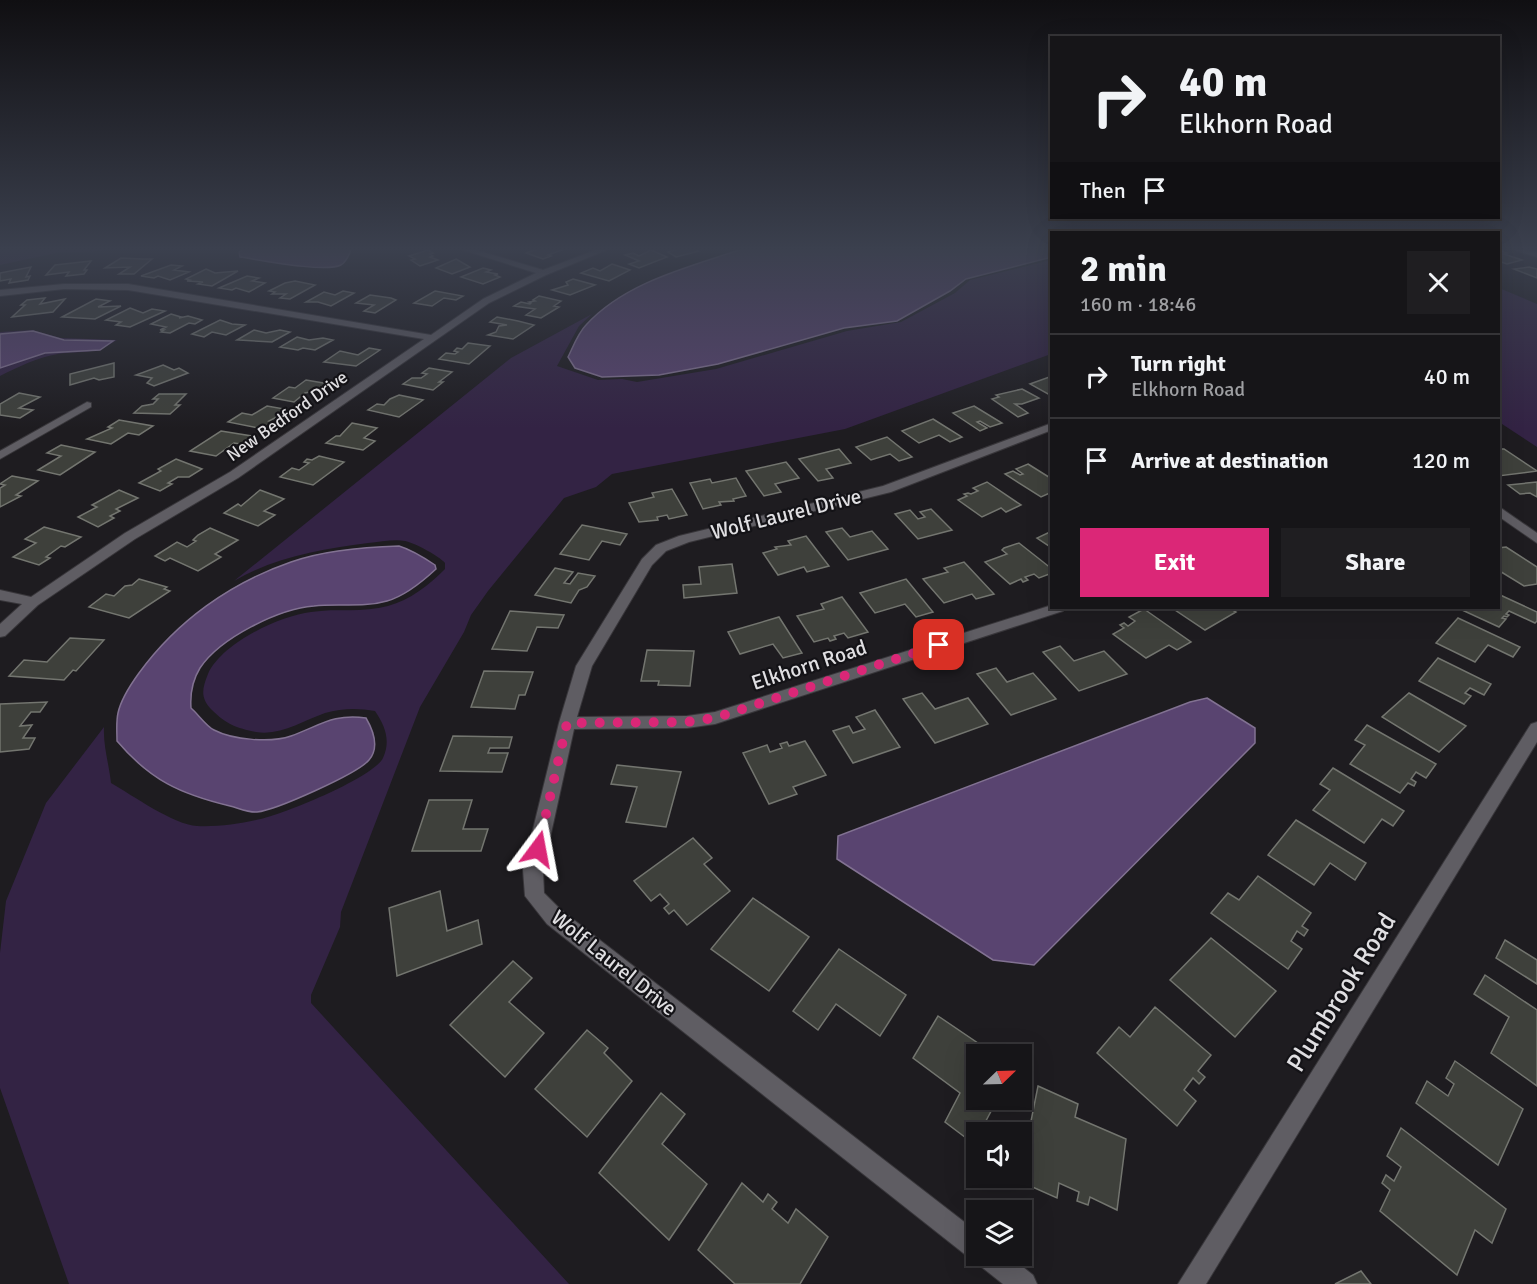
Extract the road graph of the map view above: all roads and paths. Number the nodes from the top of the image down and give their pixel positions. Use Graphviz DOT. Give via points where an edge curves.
graph roads {
  1 [pos="259,309"];
  2 [pos="473,309"];
  3 [pos="432,338"];
  4 [pos="87,405"];
  5 [pos="1050,427"];
  6 [pos="0,456"];
  7 [pos="1500,511"];
  8 [pos="1537,538"];
  9 [pos="0,595"];
  10 [pos="33,602"];
  11 [pos="1055,609"];
  12 [pos="0,632"];
  13 [pos="567,723"];
  14 [pos="1537,728"];
  15 [pos="966,1239"];
  16 [pos="1001,1266"];
  17 [pos="1024,1284"];
  18 [pos="1191,1284"];
  1 -- 3 [label="street"];
  2 -- 3 [label="street, New Bedford Drive"];
  3 -- 10 [label="street, New Bedford Drive" via="234,475 130,536"];
  4 -- 6 [label="street"];
  5 -- 13 [label="street, Wolf Laurel Drive" via="887,489 661,548 647,562 584,666"];
  7 -- 8 [label="street"];
  9 -- 10 [label="street"];
  10 -- 12 [label="street, New Bedford Drive"];
  11 -- 13 [label="street, Elkhorn Road" via="715,718 687,722"];
  13 -- 15 [label="street, Wolf Laurel Drive" via="533,870 535,896 554,917"];
  14 -- 18 [label="street, Plumbrook Road"];
  16 -- 17 [label="street"];
}
